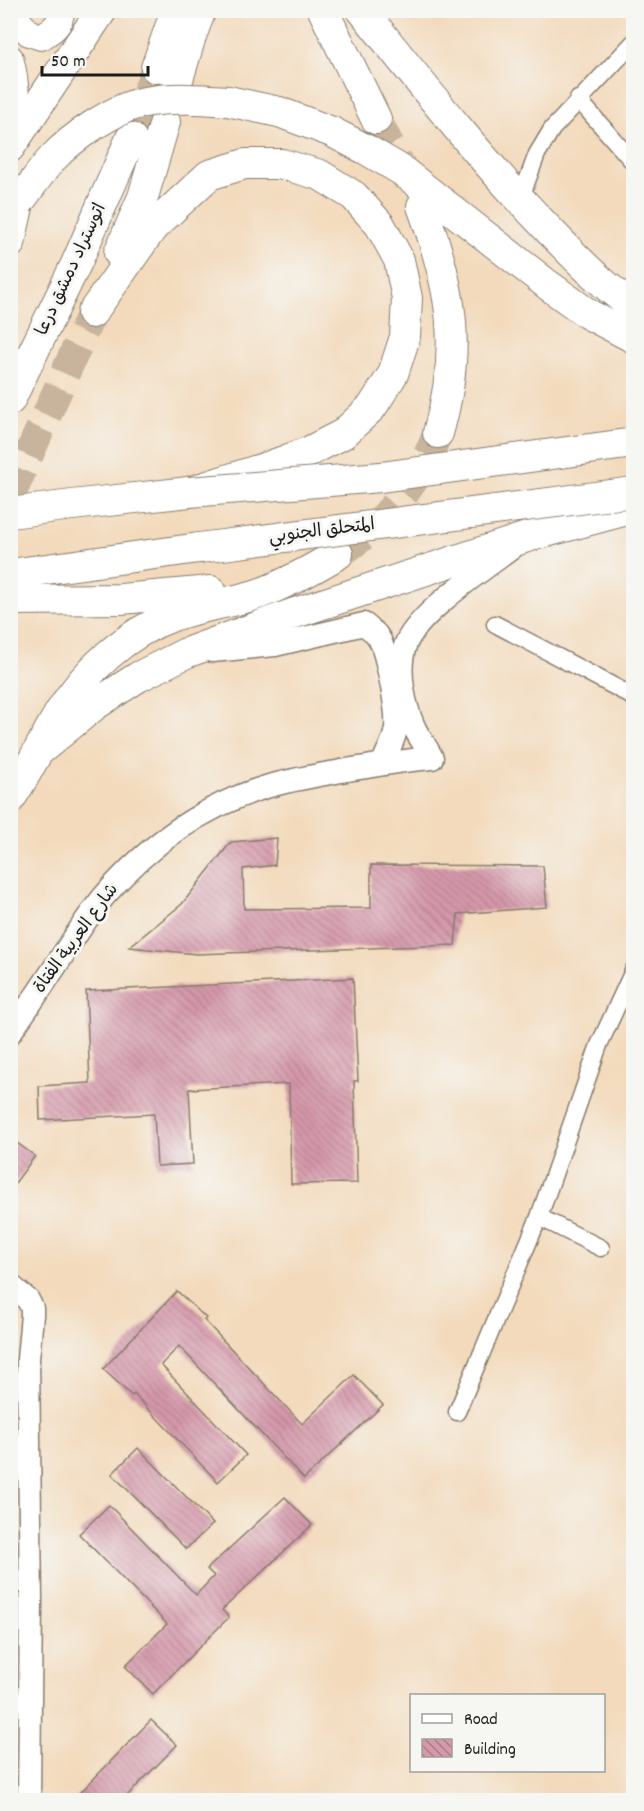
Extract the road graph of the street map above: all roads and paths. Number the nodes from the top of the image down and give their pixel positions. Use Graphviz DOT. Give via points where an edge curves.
graph roads {
  1 [pos="61,10"];
  2 [pos="102,10"];
  3 [pos="176,10"];
  4 [pos="201,10"];
  5 [pos="323,10"];
  6 [pos="362,10"];
  7 [pos="10,12"];
  8 [pos="630,52"];
  9 [pos="10,58"];
  10 [pos="578,99"];
  11 [pos="376,119"];
  12 [pos="165,122"];
  13 [pos="131,138"];
  14 [pos="12,145"];
  15 [pos="633,163"];
  16 [pos="520,200"];
  17 [pos="422,206"];
  18 [pos="15,207"];
  19 [pos="10,243"];
  20 [pos="633,307"];
  21 [pos="633,338"];
  22 [pos="10,400"];
  23 [pos="438,433"];
  24 [pos="633,443"];
  25 [pos="189,492"];
  26 [pos="633,492"];
  27 [pos="633,508"];
  28 [pos="10,513"];
  29 [pos="527,537"];
  30 [pos="338,554"];
  31 [pos="10,574"];
  32 [pos="288,582"];
  33 [pos="10,600"];
  34 [pos="495,624"];
  35 [pos="186,654"];
  36 [pos="399,696"];
  37 [pos="633,698"];
  38 [pos="39,751"];
  39 [pos="383,764"];
  40 [pos="10,799"];
  41 [pos="633,969"];
  42 [pos="10,1034"];
  43 [pos="539,1217"];
  44 [pos="601,1248"];
  45 [pos="10,1285"];
  46 [pos="457,1412"];
  47 [pos="29,1800"];
  1 -- 7 [label="main road" via="61,20 54,30 41,37 29,33"];
  2 -- 14 [label="highway"];
  3 -- 4 [label="highway" via="166,76 191,36"];
  5 -- 11 [label="highway"];
  6 -- 16 [label="highway"];
  8 -- 10 [label="street"];
  9 -- 14 [label="main road" via="17,97"];
  10 -- 15 [label="street"];
  10 -- 16 [label="street" via="537,154"];
  12 -- 25 [label="highway, اتوستراد دمشق درعا" via="143,197 92,313 153,227 208,175 245,164 282,164 320,175 354,196 380,225 399,260 407,298 405,337 393,374 372,407 343,434 308,452"];
  13 -- 22 [label="highway, اتوستراد دمشق درعا"];
  16 -- 20 [label="highway" via="574,256"];
  17 -- 23 [label="highway" via="441,264 453,325 451,380"];
  18 -- 19 [label="highway"];
  18 -- 21 [label="highway, bridge" via="53,158 75,138 116,112 144,102 189,98 228,101 279,112 367,150 401,170 580,308"];
  24 -- 25 [label="highway, bridge" via="381,477"];
  25 -- 28 [label="highway"];
  26 -- 31 [label="highway, المتحلق الجنوبي, bridge"];
  27 -- 29 [label="highway"];
  29 -- 35 [label="highway" via="292,614"];
  29 -- 36 [label="street, شارع العربية الفتاة" via="449,596 419,625 406,643"];
  30 -- 32 [label="highway"];
  32 -- 33 [label="highway" via="121,599"];
  32 -- 38 [label="highway" via="170,617 130,639 111,652 79,685"];
  34 -- 37 [label="street"];
  35 -- 36 [label="street, شارع العربية الفتاة" via="275,645 364,624 380,640"];
  35 -- 38 [label="highway" via="138,677 95,705"];
  36 -- 39 [label="street, شارع العربية الفتاة" via="396,729"];
  36 -- 39 [label="street, شارع العربية الفتاة" via="432,758"];
  38 -- 40 [label="highway"];
  39 -- 42 [label="street, شارع العربية الفتاة" via="266,787 205,812 177,830 142,857 104,897"];
  41 -- 43 [label="street" via="599,1045"];
  43 -- 44 [label="street"];
  43 -- 46 [label="street"];
  45 -- 47 [label="street" via="32,1308 22,1602"];
}
